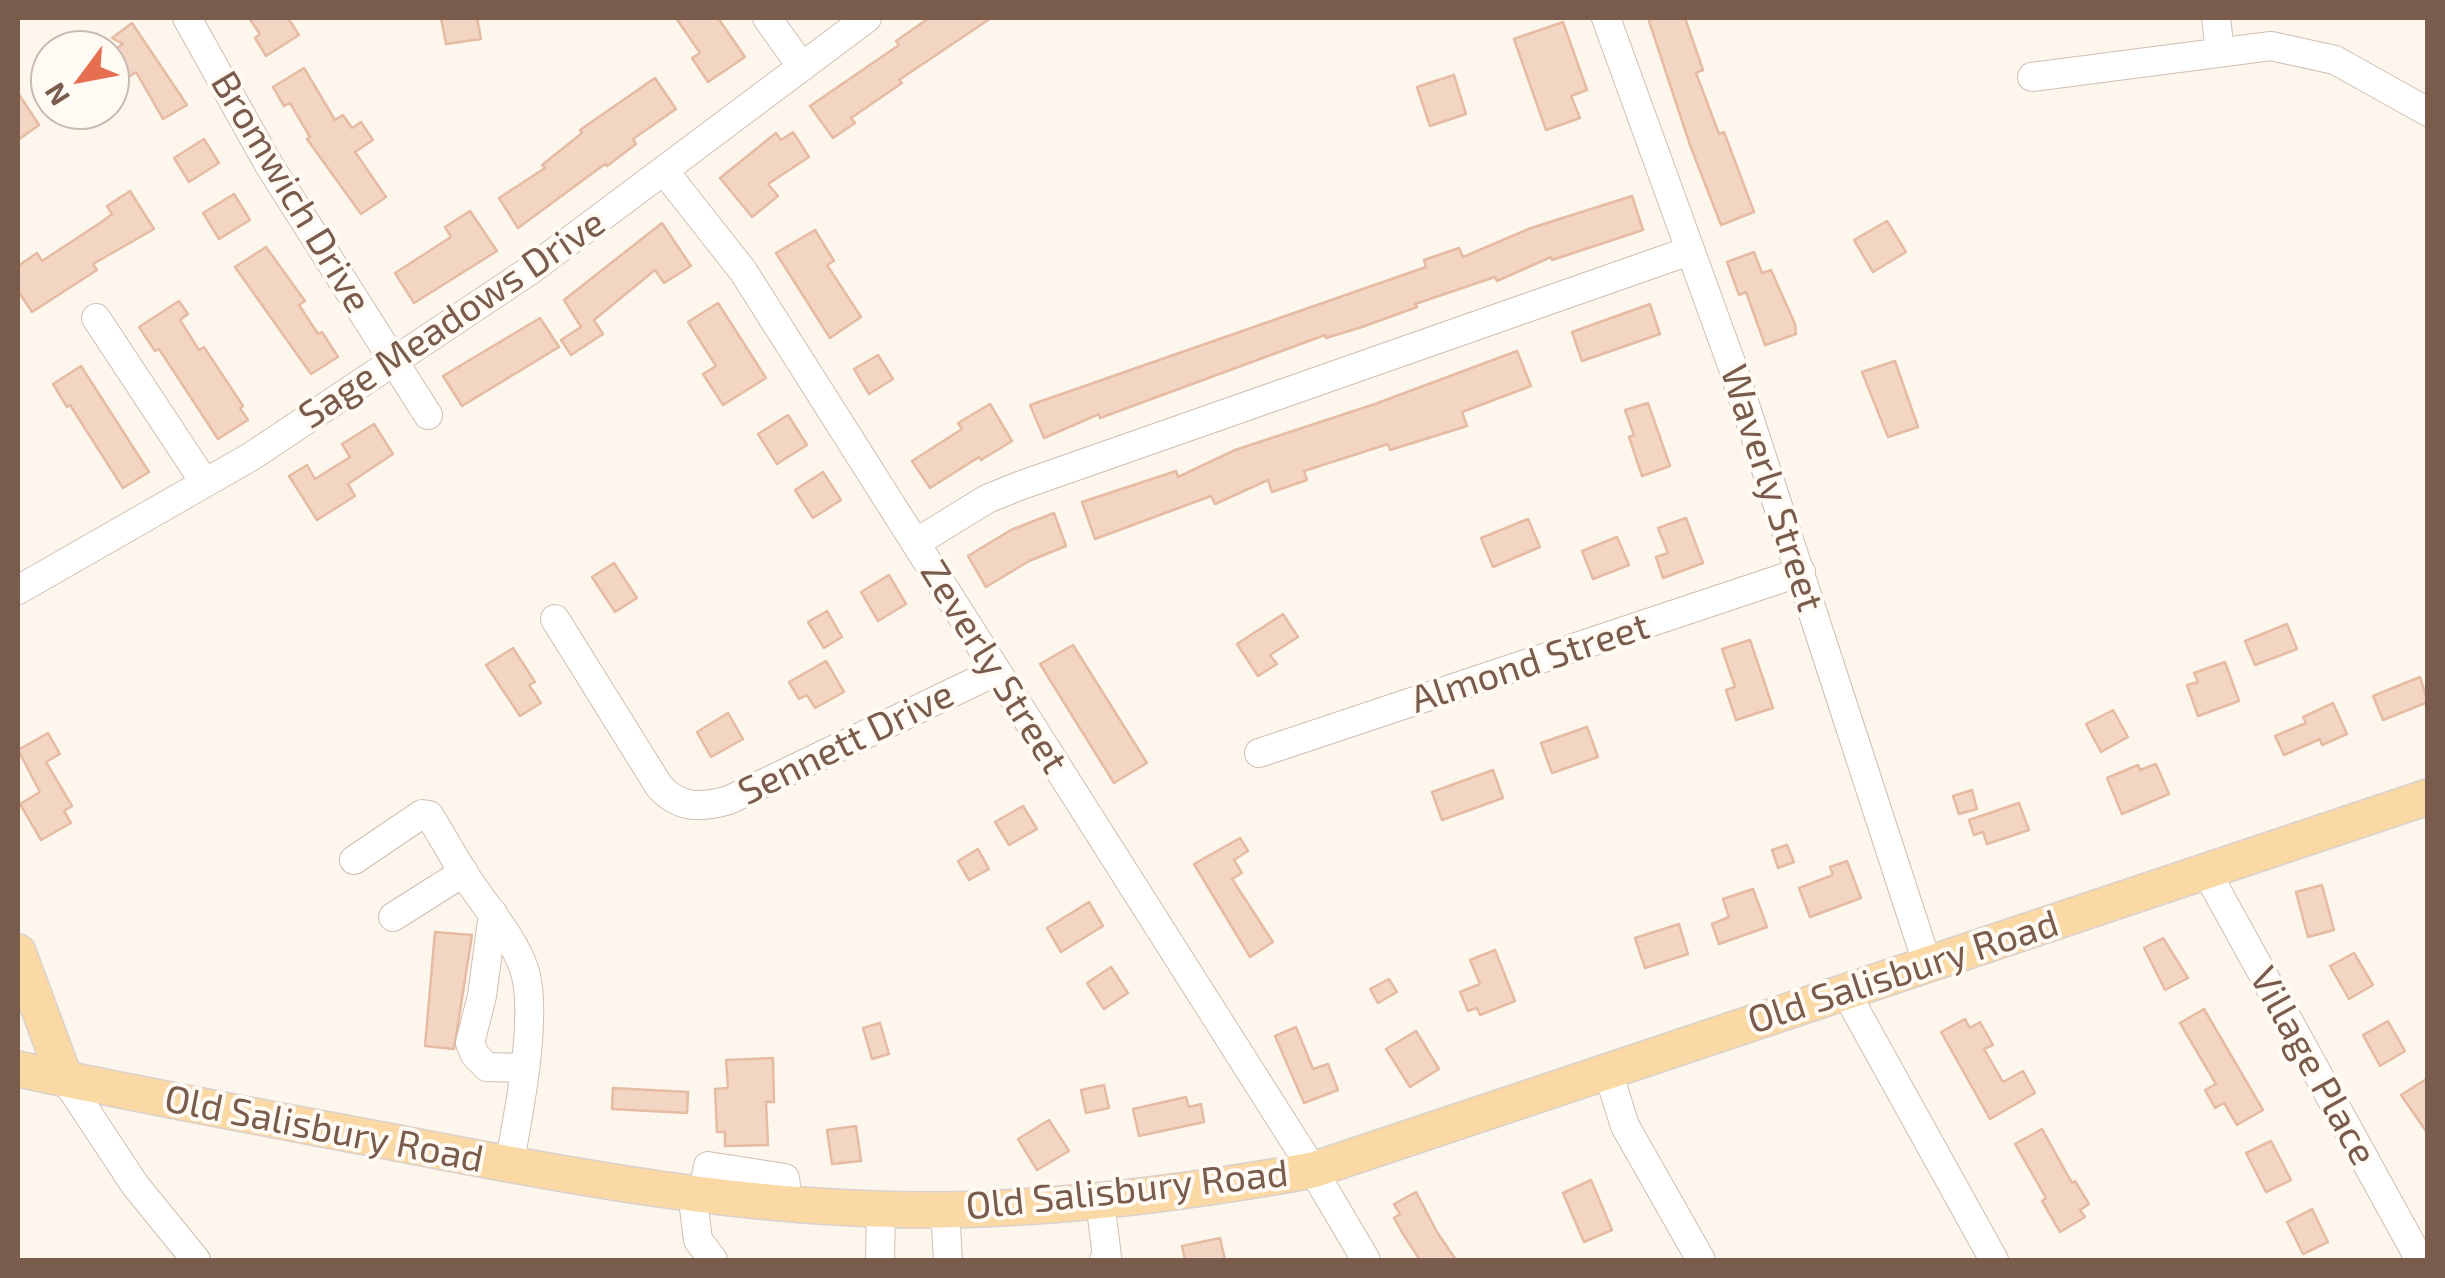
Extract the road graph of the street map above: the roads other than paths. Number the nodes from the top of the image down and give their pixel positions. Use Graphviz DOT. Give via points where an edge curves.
graph roads {
  1 [pos="187,18"];
  2 [pos="767,18"];
  3 [pos="866,18"];
  4 [pos="1606,18"];
  5 [pos="2216,18"];
  6 [pos="2220,52"];
  7 [pos="802,67"];
  8 [pos="2032,77"];
  9 [pos="2428,112"];
  10 [pos="665,172"];
  11 [pos="1689,251"];
  12 [pos="96,318"];
  13 [pos="395,360"];
  14 [pos="428,416"];
  15 [pos="204,483"];
  16 [pos="916,542"];
  17 [pos="1801,572"];
  18 [pos="18,590"];
  19 [pos="554,619"];
  20 [pos="995,672"];
  21 [pos="1259,753"];
  22 [pos="2428,797"];
  23 [pos="354,860"];
  24 [pos="464,872"];
  25 [pos="2206,872"];
  26 [pos="494,913"];
  27 [pos="393,917"];
  28 [pos="18,952"];
  29 [pos="1926,963"];
  30 [pos="1845,991"];
  31 [pos="523,1068"];
  32 [pos="18,1069"];
  33 [pos="1608,1072"];
  34 [pos="65,1079"];
  35 [pos="509,1165"];
  36 [pos="1313,1170"];
  37 [pos="698,1193"];
  38 [pos="1100,1201"];
  39 [pos="881,1208"];
  40 [pos="945,1210"];
  41 [pos="946,1259"];
  42 [pos="196,1260"];
  43 [pos="713,1260"];
  44 [pos="880,1260"];
  45 [pos="1104,1260"];
  46 [pos="1366,1260"];
  47 [pos="1701,1260"];
  48 [pos="1994,1260"];
  49 [pos="2420,1260"];
  1 -- 13 [label="street, Bromwich Drive" via="269,166"];
  2 -- 7 [label="street"];
  3 -- 7 [label="street, Sage Meadows Drive"];
  4 -- 11 [label="street, Waverly Street"];
  5 -- 6 [label="street"];
  6 -- 8 [label="street"];
  6 -- 9 [label="street" via="2271,46 2322,54"];
  7 -- 10 [label="street, Sage Meadows Drive"];
  10 -- 13 [label="street, Sage Meadows Drive"];
  10 -- 16 [label="street, Zeverly Street" via="743,271"];
  11 -- 16 [label="street" via="1019,486"];
  11 -- 17 [label="street, Waverly Street"];
  12 -- 15 [label="street"];
  13 -- 14 [label="street, Bromwich Drive"];
  13 -- 15 [label="street, Sage Meadows Drive"];
  15 -- 18 [label="street, Sage Meadows Drive"];
  16 -- 20 [label="street, Zeverly Street"];
  17 -- 21 [label="street, Almond Street"];
  17 -- 29 [label="street, Waverly Street"];
  19 -- 20 [label="street, Sennett Drive" via="659,786 669,798 690,805 729,800"];
  20 -- 36 [label="street, Zeverly Street"];
  22 -- 25 [label="main road, Old Salisbury Road"];
  23 -- 24 [label="street" via="430,814"];
  24 -- 26 [label="street"];
  24 -- 27 [label="street"];
  25 -- 29 [label="main road, Old Salisbury Road"];
  25 -- 49 [label="street, Village Place"];
  26 -- 31 [label="street" via="525,970"];
  26 -- 31 [label="street" via="470,1043 487,1068"];
  28 -- 34 [label="main road"];
  29 -- 30 [label="main road, Old Salisbury Road"];
  30 -- 33 [label="main road, Old Salisbury Road"];
  30 -- 48 [label="street"];
  31 -- 35 [label="street"];
  32 -- 34 [label="main road, Old Salisbury Road"];
  33 -- 36 [label="main road, Old Salisbury Road"];
  33 -- 47 [label="street" via="1624,1126"];
  34 -- 35 [label="main road, Old Salisbury Road"];
  34 -- 42 [label="street" via="134,1185"];
  35 -- 37 [label="main road, Old Salisbury Road"];
  36 -- 38 [label="main road, Old Salisbury Road"];
  36 -- 46 [label="street, Zeverly Street"];
  37 -- 39 [label="main road, Old Salisbury Road"];
  37 -- 43 [label="street" via="698,1240"];
  38 -- 40 [label="main road, Old Salisbury Road"];
  38 -- 45 [label="street"];
  39 -- 40 [label="main road, Old Salisbury Road"];
  39 -- 44 [label="street"];
  40 -- 41 [label="street"];
}
